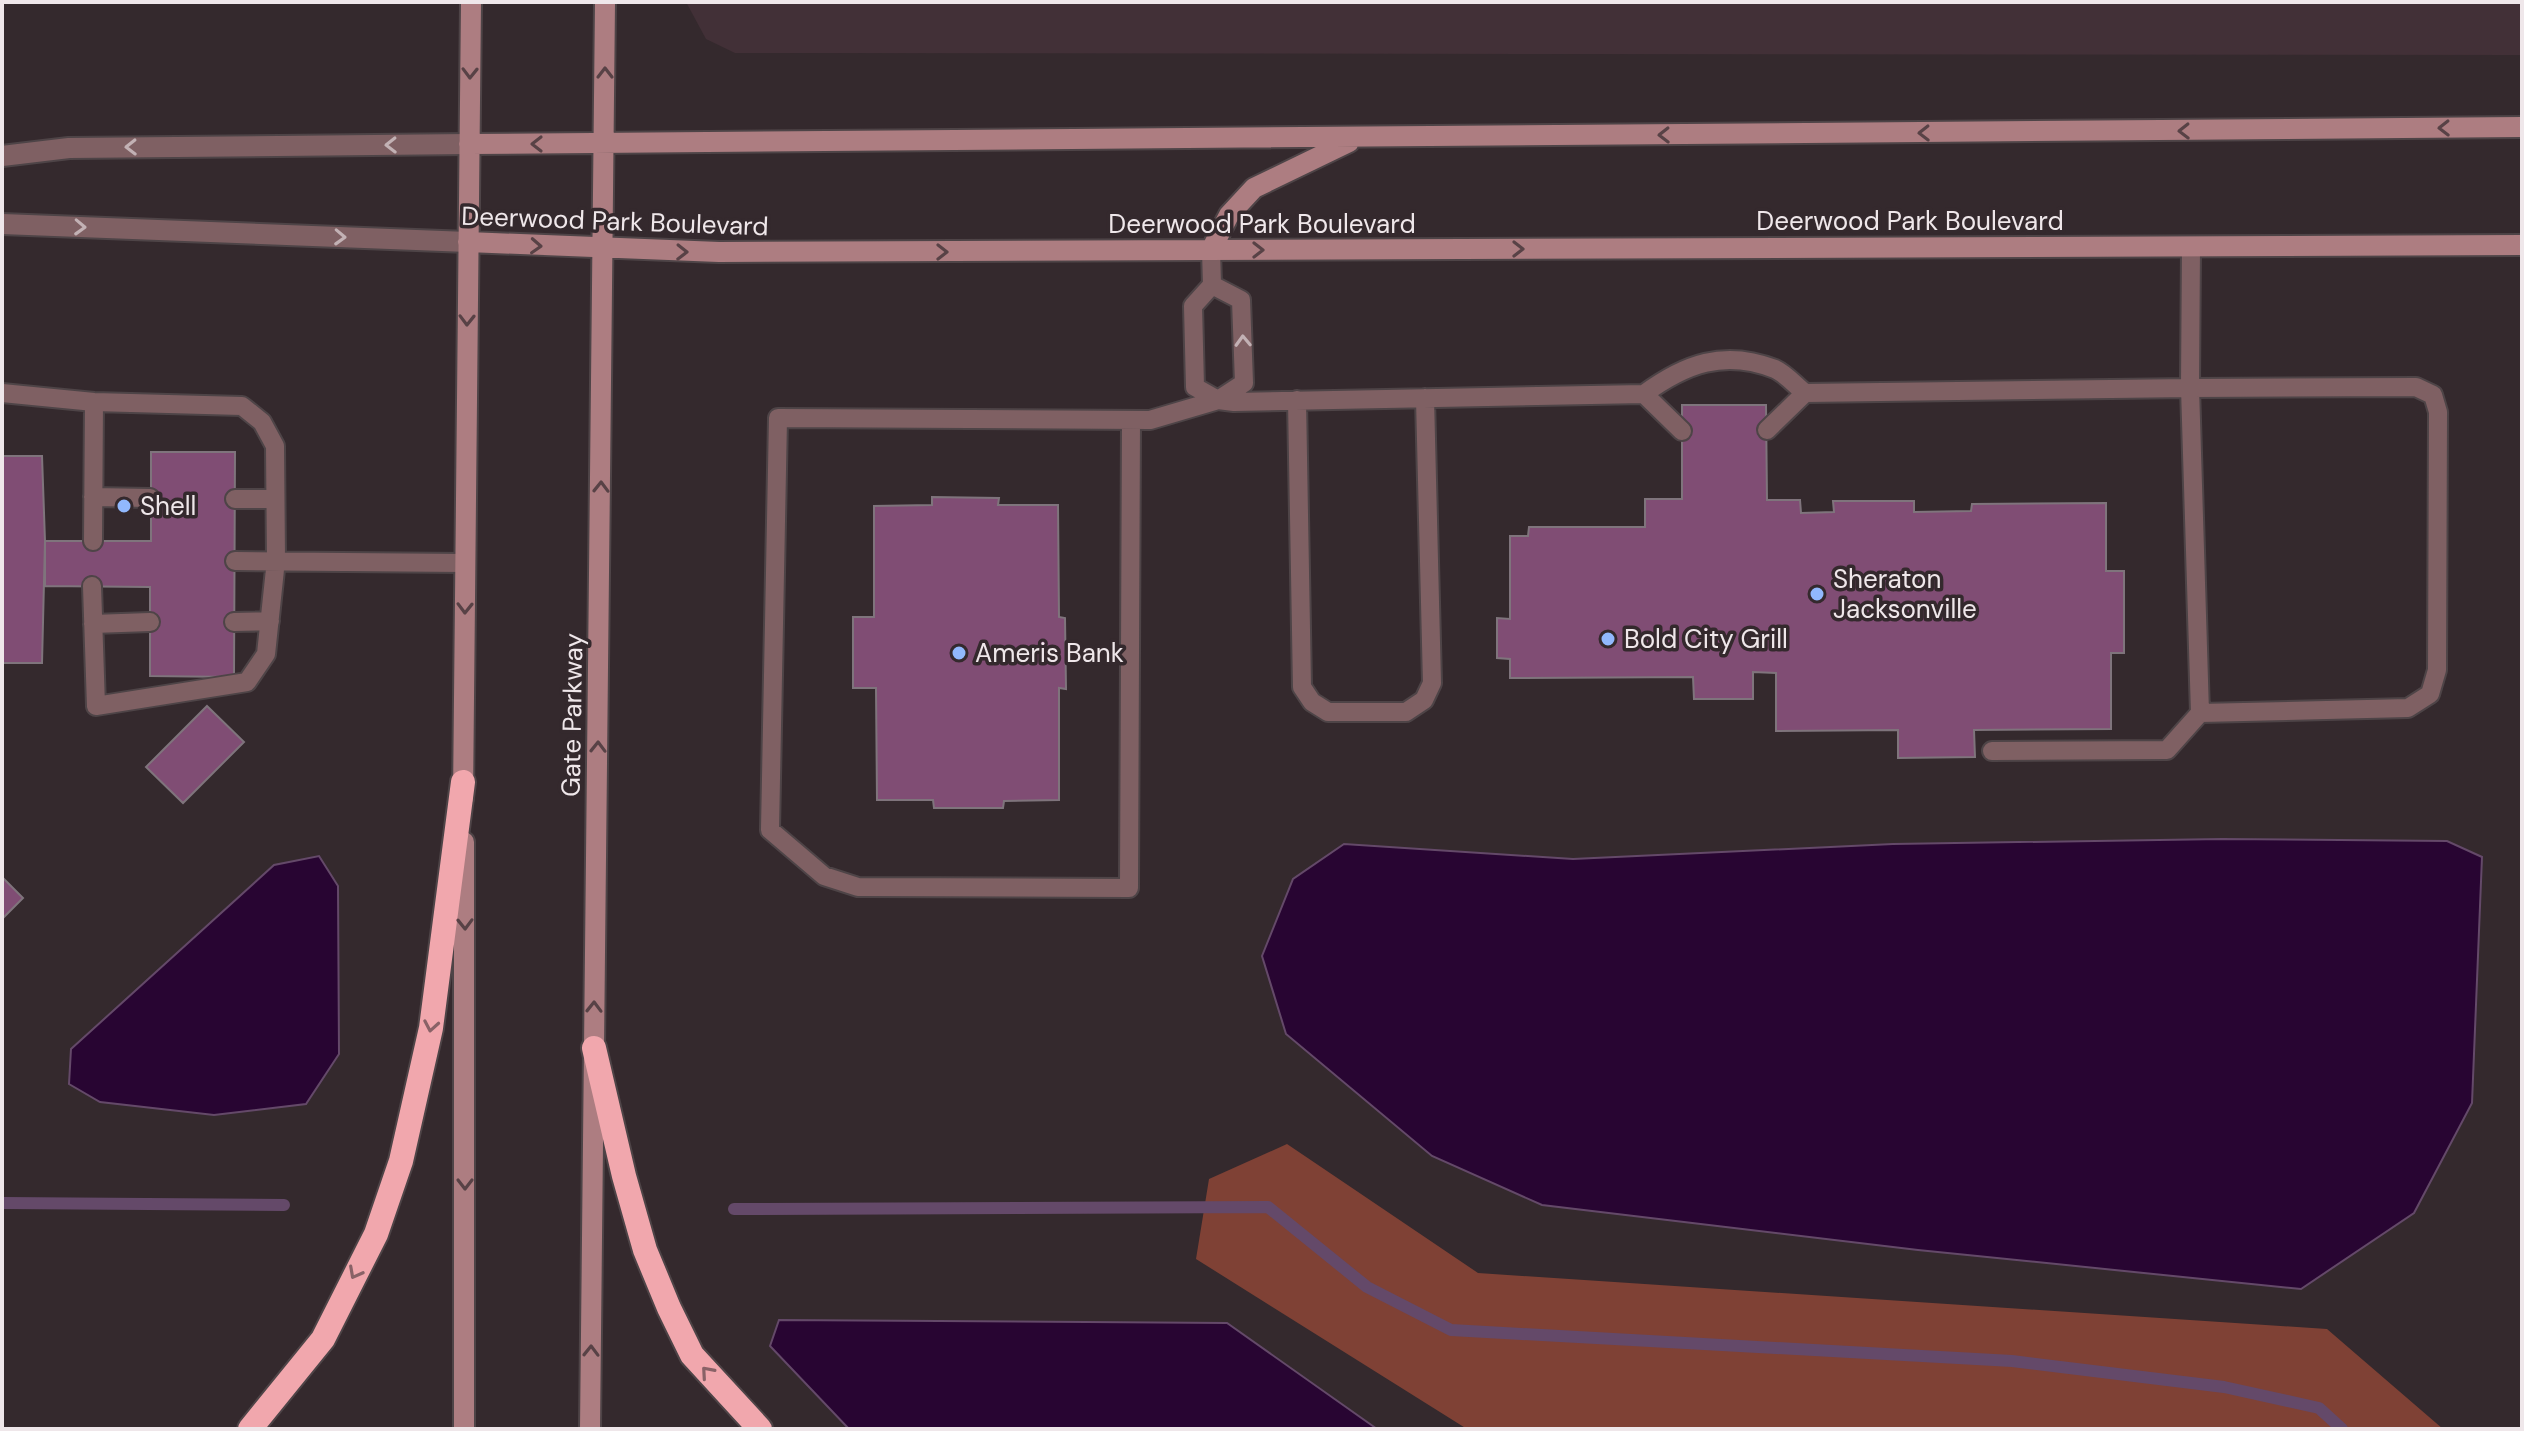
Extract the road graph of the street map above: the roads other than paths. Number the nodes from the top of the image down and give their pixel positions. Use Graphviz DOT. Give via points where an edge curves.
graph roads {
  1 [pos="471,2"];
  2 [pos="605,2"];
  3 [pos="2522,127"];
  4 [pos="1356,138"];
  5 [pos="469,144"];
  6 [pos="605,144"];
  7 [pos="2,156"];
  8 [pos="2,224"];
  9 [pos="468,242"];
  10 [pos="2522,245"];
  11 [pos="2191,246"];
  12 [pos="604,250"];
  13 [pos="1211,250"];
  14 [pos="1212,285"];
  15 [pos="2190,388"];
  16 [pos="2,393"];
  17 [pos="1805,393"];
  18 [pos="1644,394"];
  19 [pos="1425,398"];
  20 [pos="1218,400"];
  21 [pos="1297,400"];
  22 [pos="94,402"];
  23 [pos="1131,420"];
  24 [pos="1767,430"];
  25 [pos="1682,431"];
  26 [pos="93,497"];
  27 [pos="150,498"];
  28 [pos="235,499"];
  29 [pos="275,499"];
  30 [pos="93,541"];
  31 [pos="276,560"];
  32 [pos="235,561"];
  33 [pos="465,563"];
  34 [pos="92,586"];
  35 [pos="270,621"];
  36 [pos="150,622"];
  37 [pos="234,622"];
  38 [pos="93,624"];
  39 [pos="2200,713"];
  40 [pos="1992,751"];
  41 [pos="463,782"];
  42 [pos="594,1048"];
  43 [pos="250,1429"];
  44 [pos="464,1429"];
  45 [pos="590,1429"];
  46 [pos="760,1429"];
  1 -- 5 [label="main road, one-way"];
  6 -- 2 [label="main road, Gate Parkway, one-way"];
  3 -- 4 [label="main road, one-way"];
  4 -- 6 [label="main road"];
  4 -- 13 [label="main road" via="1254,188 1229,215"];
  6 -- 5 [label="main road, one-way"];
  5 -- 7 [label="street, one-way" via="69,148"];
  5 -- 9 [label="main road"];
  6 -- 12 [label="main road, Gate Parkway"];
  8 -- 9 [label="street, Deerwood Park Boulevard, one-way"];
  9 -- 12 [label="main road, Deerwood Park Boulevard, one-way"];
  9 -- 33 [label="main road, one-way"];
  10 -- 11 [label="main road, Deerwood Park Boulevard"];
  13 -- 11 [label="main road, Deerwood Park Boulevard, one-way"];
  11 -- 15 [label="lane"];
  12 -- 13 [label="main road, Deerwood Park Boulevard, one-way"];
  42 -- 12 [label="main road, Gate Parkway, one-way"];
  13 -- 14 [label="lane"];
  14 -- 20 [label="lane" via="1193,306 1195,387"];
  20 -- 14 [label="lane, one-way" via="1244,383 1242,319 1241,300"];
  15 -- 17 [label="lane"];
  15 -- 39 [label="lane"];
  15 -- 39 [label="lane" via="2416,387 2433,395 2438,412 2437,670 2430,694 2408,708"];
  16 -- 22 [label="lane"];
  17 -- 18 [label="lane" via="1777,370 1726,359 1679,369"];
  17 -- 24 [label="lane"];
  18 -- 19 [label="lane"];
  18 -- 25 [label="lane"];
  19 -- 21 [label="lane"];
  19 -- 21 [label="lane" via="1432,683 1424,700 1406,712 1328,712 1302,687"];
  20 -- 21 [label="lane"];
  20 -- 23 [label="lane" via="1150,420"];
  22 -- 26 [label="lane"];
  22 -- 29 [label="lane" via="242,406 262,422 275,446"];
  23 -- 23 [label="lane" via="778,418 770,830 824,876 858,887 1129,888"];
  26 -- 27 [label="lane"];
  26 -- 30 [label="lane"];
  28 -- 29 [label="lane"];
  29 -- 31 [label="lane"];
  31 -- 32 [label="lane"];
  31 -- 33 [label="lane"];
  31 -- 35 [label="lane"];
  33 -- 41 [label="main road, one-way"];
  34 -- 38 [label="lane"];
  35 -- 37 [label="lane"];
  35 -- 38 [label="lane" via="266,654 247,682 96,706"];
  36 -- 38 [label="lane"];
  39 -- 40 [label="lane" via="2167,750"];
  41 -- 43 [label="highway, one-way" via="431,1028 401,1161 376,1234 323,1339"];
  41 -- 44 [label="main road, one-way"];
  45 -- 42 [label="main road, Gate Parkway, one-way"];
  46 -- 42 [label="highway, one-way" via="692,1355 669,1308 645,1250"];
}
